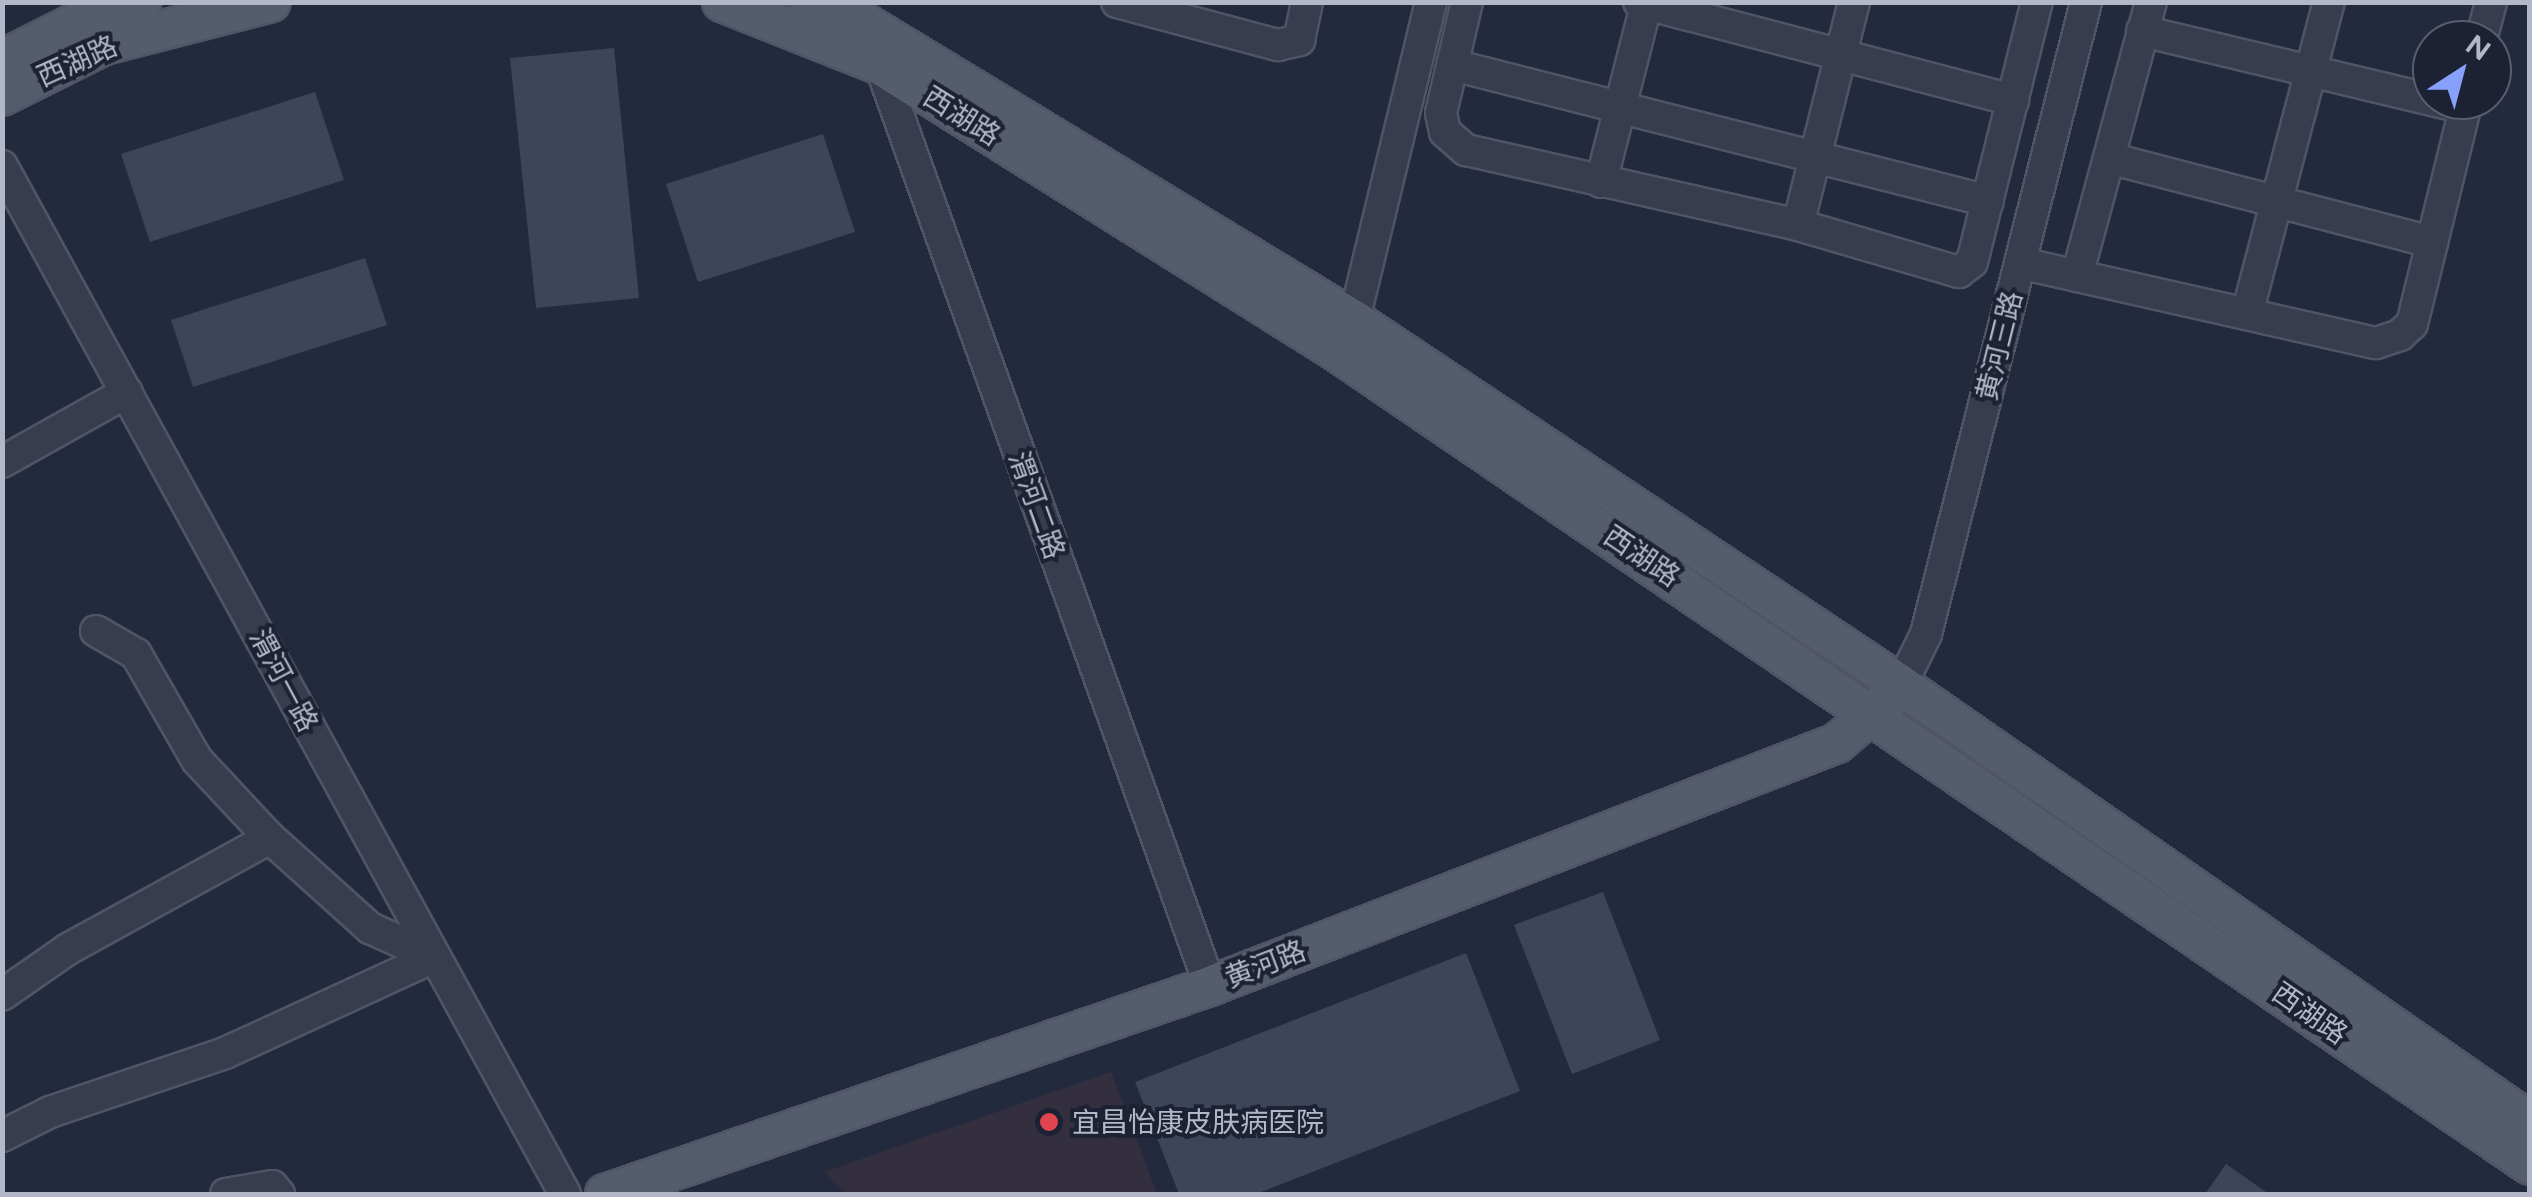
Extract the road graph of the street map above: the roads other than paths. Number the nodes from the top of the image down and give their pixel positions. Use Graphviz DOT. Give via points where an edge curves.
graph roads {
  1 [pos="142,2"];
  2 [pos="271,2"];
  3 [pos="722,2"];
  4 [pos="810,2"];
  5 [pos="1117,2"];
  6 [pos="1306,2"];
  7 [pos="1432,2"];
  8 [pos="1467,2"];
  9 [pos="1854,2"];
  10 [pos="2037,2"];
  11 [pos="2086,2"];
  12 [pos="2329,2"];
  13 [pos="1644,3"];
  14 [pos="2146,17"];
  15 [pos="866,24"];
  16 [pos="1840,56"];
  17 [pos="2,60"];
  18 [pos="880,64"];
  19 [pos="1452,65"];
  20 [pos="2311,72"];
  21 [pos="2412,93"];
  22 [pos="2,96"];
  23 [pos="2013,100"];
  24 [pos="1620,108"];
  25 [pos="2462,120"];
  26 [pos="1815,156"];
  27 [pos="2109,158"];
  28 [pos="2,166"];
  29 [pos="1602,182"];
  30 [pos="1988,200"];
  31 [pos="2277,202"];
  32 [pos="1798,225"];
  33 [pos="2432,242"];
  34 [pos="2020,263"];
  35 [pos="2078,276"];
  36 [pos="2247,314"];
  37 [pos="1354,320"];
  38 [pos="127,392"];
  39 [pos="2,462"];
  40 [pos="96,631"];
  41 [pos="1901,685"];
  42 [pos="1876,714"];
  43 [pos="270,838"];
  44 [pos="434,958"];
  45 [pos="1210,986"];
  46 [pos="2,995"];
  47 [pos="2530,1122"];
  48 [pos="2,1136"];
  49 [pos="2530,1165"];
  50 [pos="226,1194"];
  51 [pos="280,1194"];
  52 [pos="565,1194"];
  53 [pos="605,1194"];
  1 -- 17 [label="main road, 西湖路" via="93,14"];
  2 -- 22 [label="main road, 西湖路" via="104,44"];
  3 -- 18 [label="main road, 西湖路"];
  4 -- 15 [label="main road, 西湖路"];
  5 -- 6 [label="street" via="1278,45 1299,40"];
  7 -- 37 [label="street"];
  8 -- 19 [label="street"];
  9 -- 16 [label="street"];
  10 -- 23 [label="street"];
  11 -- 34 [label="street, 黄河三路"];
  12 -- 20 [label="street"];
  13 -- 16 [label="street"];
  13 -- 24 [label="street"];
  14 -- 20 [label="street"];
  14 -- 27 [label="street"];
  15 -- 18 [label="street, 渭河二路"];
  15 -- 37 [label="main road, 西湖路"];
  16 -- 23 [label="street"];
  16 -- 26 [label="street"];
  18 -- 42 [label="main road, 西湖路" via="1336,351"];
  18 -- 45 [label="street, 渭河二路"];
  19 -- 24 [label="street"];
  19 -- 29 [label="street" via="1441,113 1446,132 1466,150"];
  20 -- 21 [label="street"];
  20 -- 31 [label="street"];
  23 -- 30 [label="street"];
  24 -- 26 [label="street"];
  24 -- 29 [label="street"];
  25 -- 33 [label="street"];
  26 -- 30 [label="street"];
  26 -- 32 [label="street"];
  27 -- 31 [label="street"];
  27 -- 35 [label="street"];
  28 -- 38 [label="street, 渭河一路"];
  29 -- 32 [label="street"];
  30 -- 32 [label="street" via="1972,262 1959,272"];
  31 -- 33 [label="street"];
  31 -- 36 [label="street"];
  33 -- 36 [label="street" via="2412,324 2400,335 2376,343"];
  34 -- 35 [label="street"];
  34 -- 41 [label="street, 黄河三路" via="1926,634"];
  35 -- 36 [label="street"];
  37 -- 41 [label="main road, 西湖路"];
  38 -- 39 [label="street"];
  38 -- 44 [label="street, 渭河一路"];
  40 -- 43 [label="street" via="136,654 197,760"];
  41 -- 42 [label="main road, 黄河路"];
  41 -- 47 [label="main road, 西湖路"];
  42 -- 45 [label="main road, 黄河路" via="1837,743"];
  42 -- 49 [label="main road, 西湖路"];
  43 -- 44 [label="street" via="370,928"];
  43 -- 46 [label="street" via="68,949"];
  44 -- 48 [label="street" via="261,1038 50,1112"];
  44 -- 52 [label="street, 渭河一路"];
  45 -- 53 [label="main road, 黄河路"];
  50 -- 51 [label="street" via="272,1186"];
}
